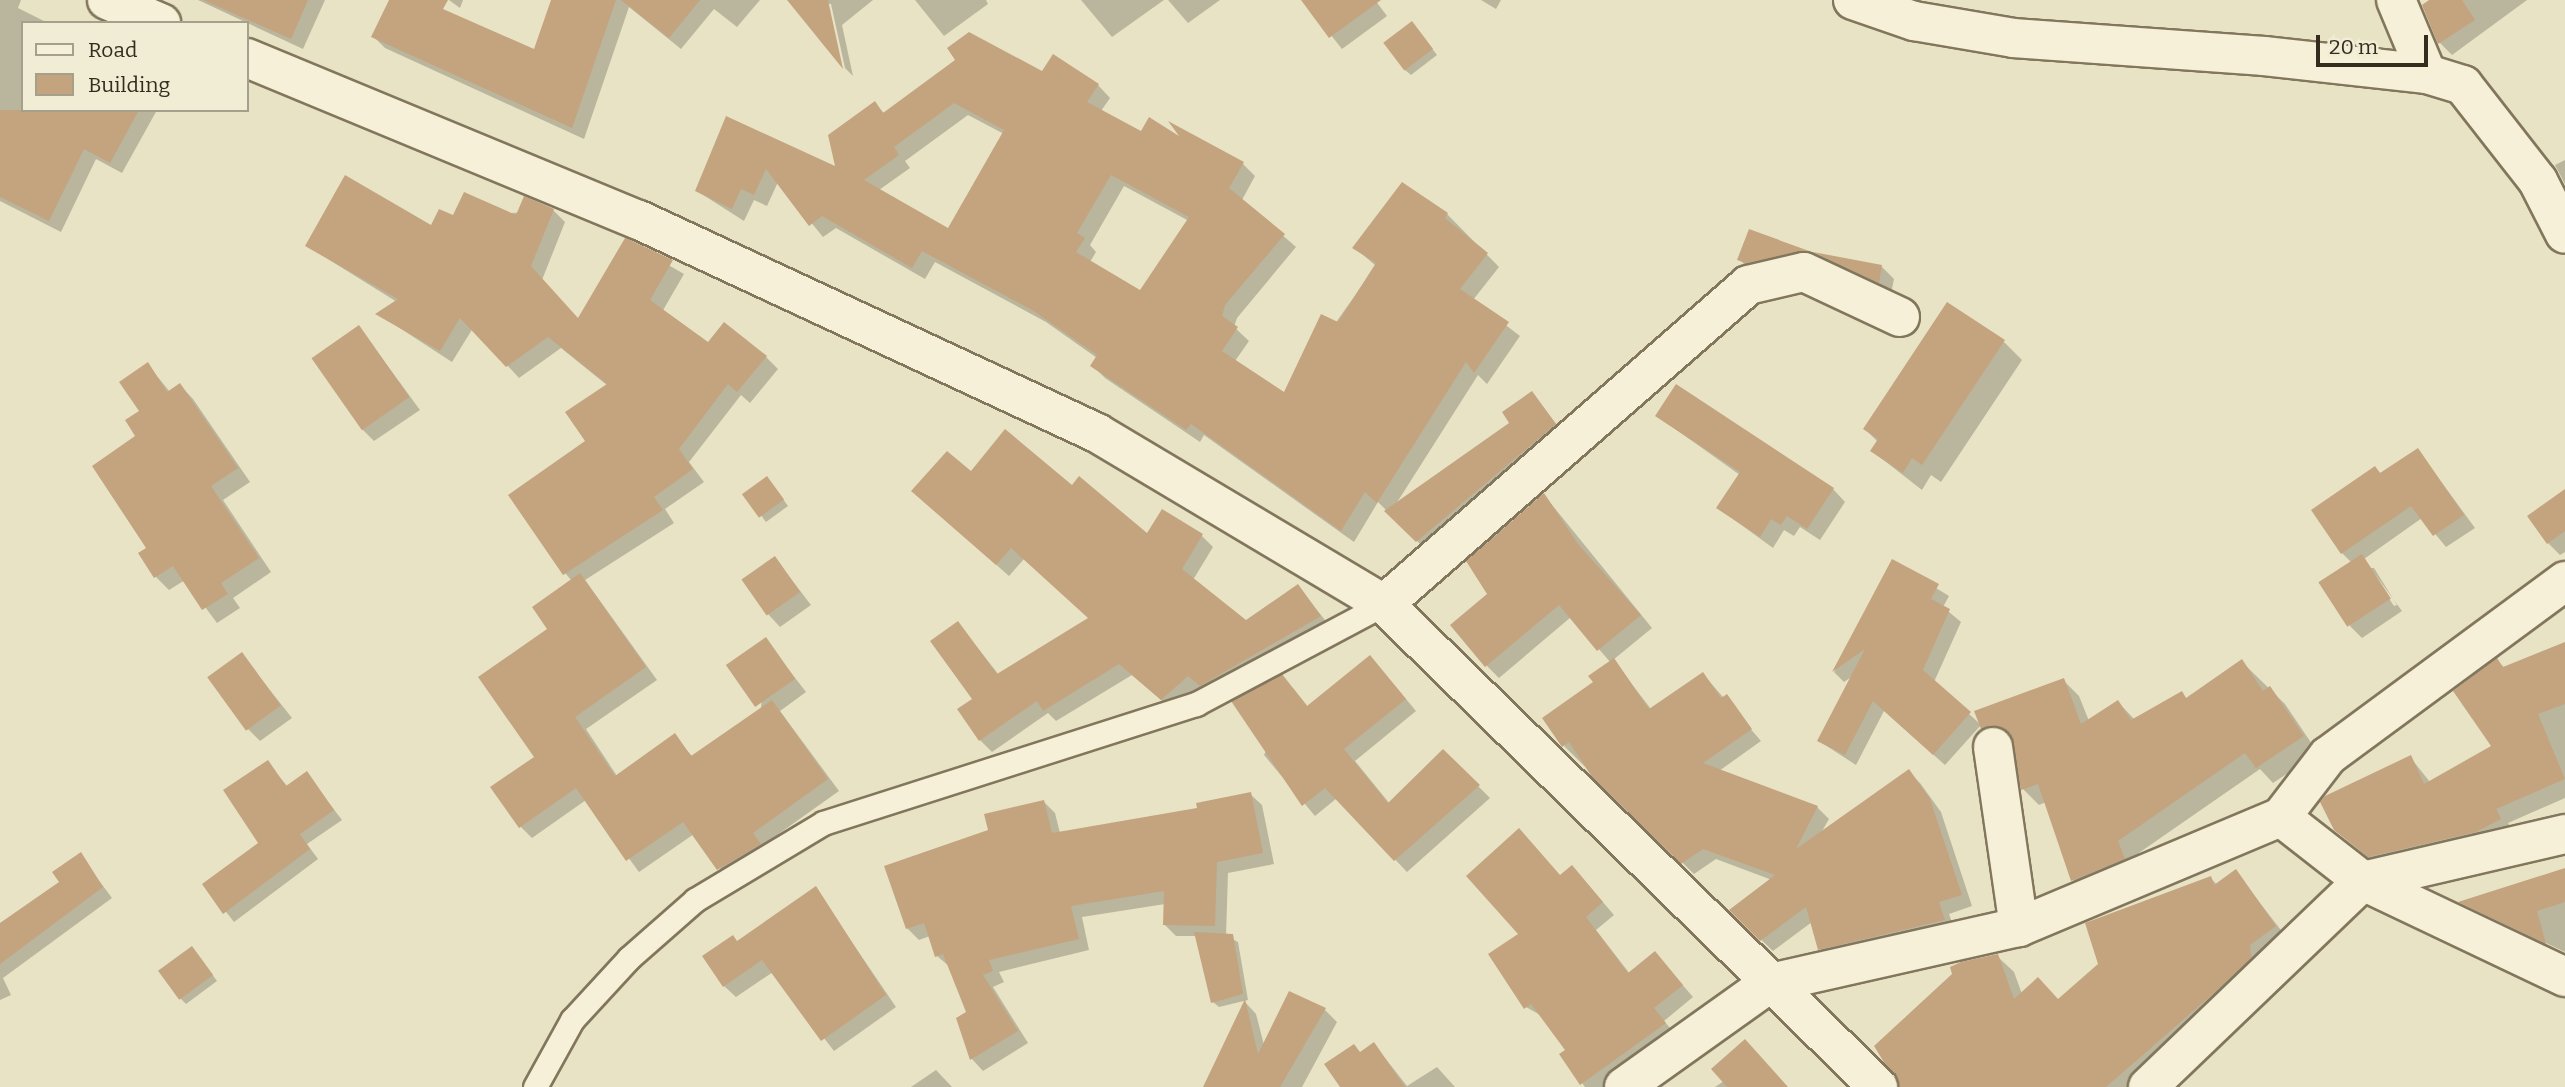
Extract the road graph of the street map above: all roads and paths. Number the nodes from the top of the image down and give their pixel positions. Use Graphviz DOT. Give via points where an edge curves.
graph roads {
  1 [pos="107,0"];
  2 [pos="1853,0"];
  3 [pos="2396,0"];
  4 [pos="156,21"];
  5 [pos="248,58"];
  6 [pos="2427,74"];
  7 [pos="2565,234"];
  8 [pos="1900,317"];
  9 [pos="2565,581"];
  10 [pos="1384,604"];
  11 [pos="1993,747"];
  12 [pos="2281,817"];
  13 [pos="2565,834"];
  14 [pos="2363,881"];
  15 [pos="2019,927"];
  16 [pos="2565,977"];
  17 [pos="1770,983"];
  18 [pos="535,1087"];
  19 [pos="1624,1087"];
  20 [pos="1878,1087"];
  21 [pos="2148,1087"];
  1 -- 4 [label="street"];
  2 -- 6 [label="street" via="1914,21 2013,38"];
  3 -- 6 [label="street"];
  5 -- 10 [label="street" via="639,220 1097,433"];
  6 -- 7 [label="street" via="2463,85 2478,99 2538,181"];
  8 -- 10 [label="street" via="1804,272 1748,285"];
  9 -- 12 [label="street" via="2328,756"];
  10 -- 17 [label="street"];
  10 -- 18 [label="lane" via="1196,704 823,823 695,900 629,958 572,1020"];
  11 -- 15 [label="street"];
  12 -- 14 [label="street"];
  12 -- 15 [label="street"];
  13 -- 14 [label="street"];
  14 -- 16 [label="street"];
  14 -- 21 [label="street"];
  15 -- 17 [label="street"];
  17 -- 19 [label="street"];
  17 -- 20 [label="street"];
}
